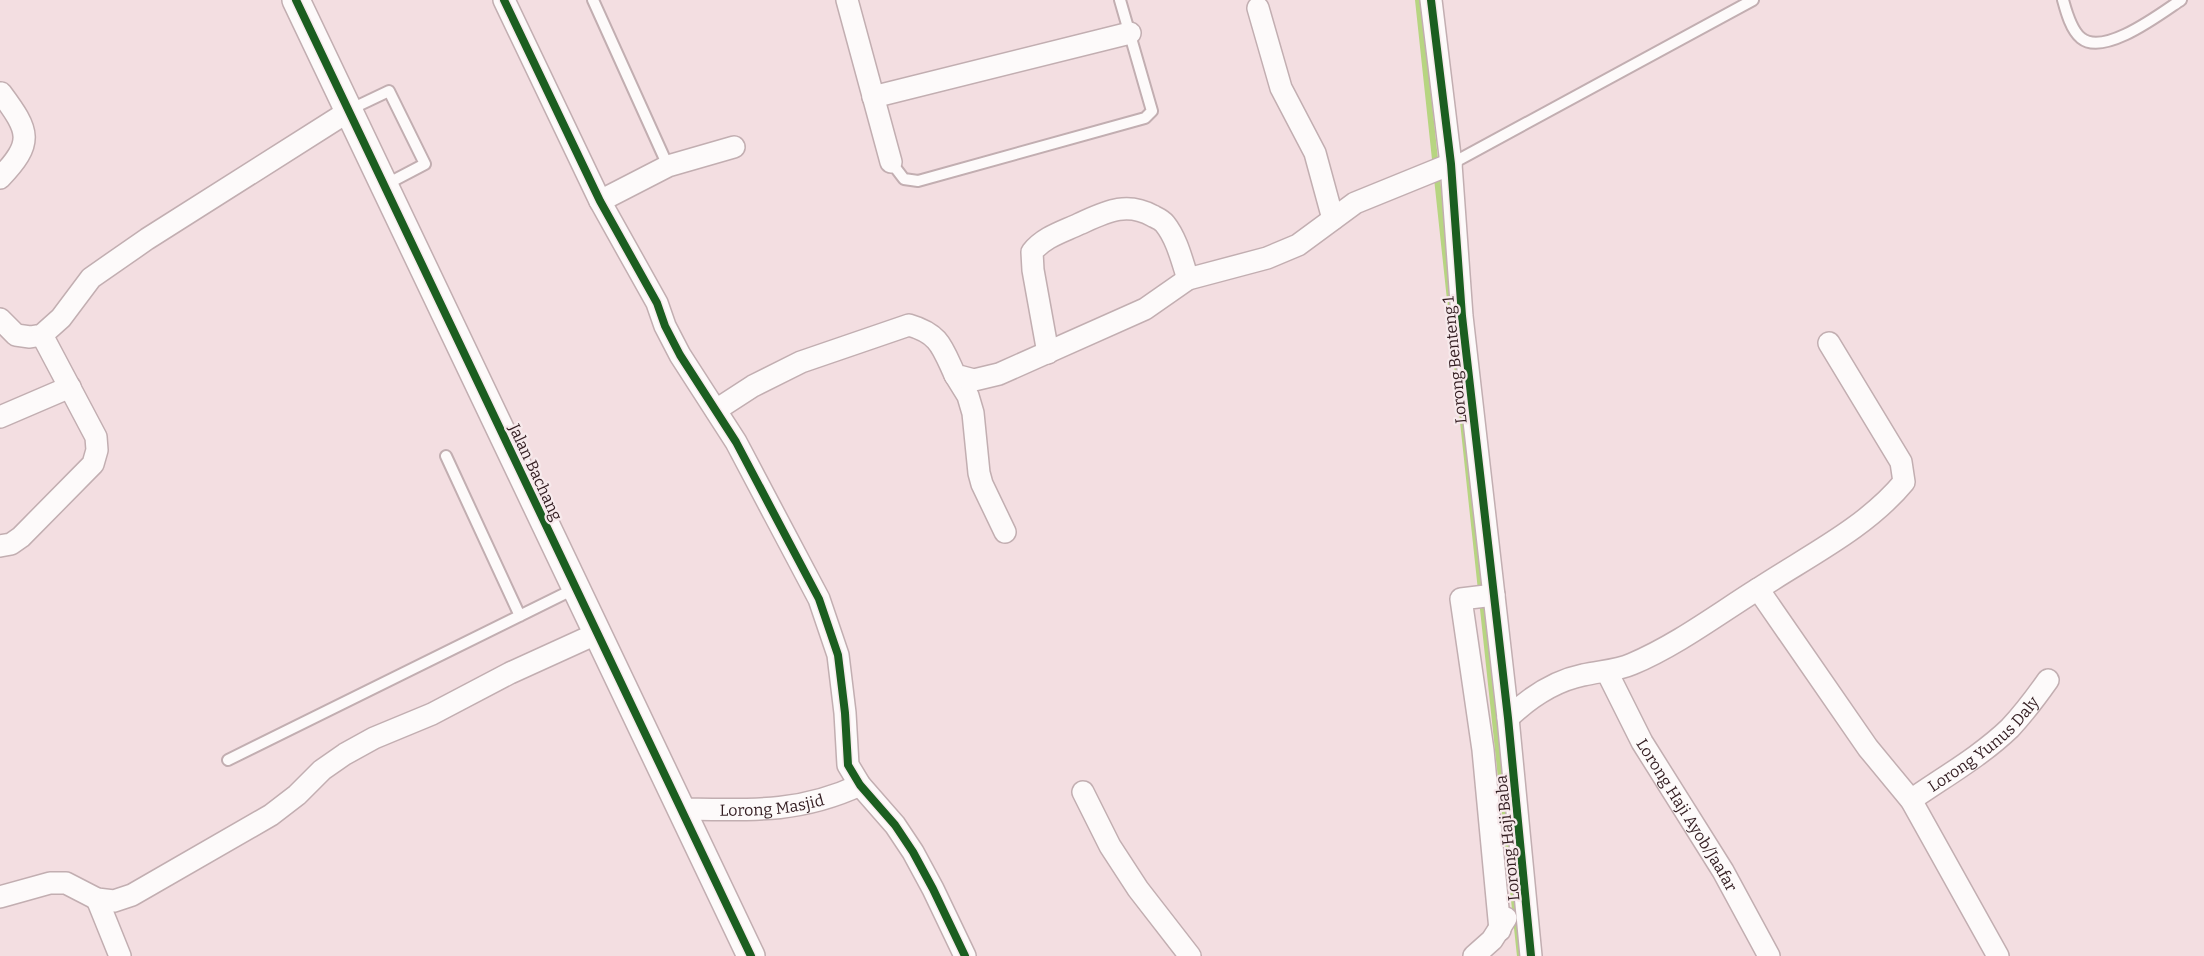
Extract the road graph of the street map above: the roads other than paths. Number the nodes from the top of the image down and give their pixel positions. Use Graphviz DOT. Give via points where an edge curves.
graph roads {
  1 [pos="296,0"];
  2 [pos="504,0"];
  3 [pos="593,0"];
  4 [pos="848,0"];
  5 [pos="1120,0"];
  6 [pos="1431,0"];
  7 [pos="1753,0"];
  8 [pos="2063,0"];
  9 [pos="2181,0"];
  10 [pos="1258,8"];
  11 [pos="1130,33"];
  12 [pos="2,93"];
  13 [pos="873,97"];
  14 [pos="349,111"];
  15 [pos="734,147"];
  16 [pos="891,162"];
  17 [pos="668,166"];
  18 [pos="1446,166"];
  19 [pos="0,178"];
  20 [pos="385,186"];
  21 [pos="600,201"];
  22 [pos="1333,219"];
  23 [pos="1188,279"];
  24 [pos="0,319"];
  25 [pos="42,335"];
  26 [pos="1829,343"];
  27 [pos="1048,353"];
  28 [pos="955,375"];
  29 [pos="70,387"];
  30 [pos="716,410"];
  31 [pos="0,417"];
  32 [pos="446,456"];
  33 [pos="1005,532"];
  34 [pos="0,546"];
  35 [pos="576,588"];
  36 [pos="1758,589"];
  37 [pos="1485,596"];
  38 [pos="520,616"];
  39 [pos="598,633"];
  40 [pos="1607,672"];
  41 [pos="2048,680"];
  42 [pos="1508,718"];
  43 [pos="228,760"];
  44 [pos="860,785"];
  45 [pos="1083,792"];
  46 [pos="1911,800"];
  47 [pos="680,809"];
  48 [pos="1522,889"];
  49 [pos="0,897"];
  50 [pos="97,899"];
  51 [pos="1502,926"];
  52 [pos="120,956"];
  53 [pos="751,956"];
  54 [pos="964,956"];
  55 [pos="1190,956"];
  56 [pos="1474,956"];
  57 [pos="1531,956"];
  58 [pos="1769,956"];
  59 [pos="1998,956"];
  1 -- 14 [label="street, Jalan Bachang"];
  2 -- 21 [label="street"];
  3 -- 17 [label="lane"];
  4 -- 13 [label="street"];
  5 -- 11 [label="lane"];
  6 -- 18 [label="street, Lorong Benteng 1"];
  7 -- 18 [label="lane"];
  8 -- 9 [label="lane" via="2080,37 2092,43 2106,43 2126,34"];
  10 -- 22 [label="street" via="1281,88 1315,153"];
  11 -- 13 [label="street"];
  11 -- 16 [label="lane" via="1152,111 1145,118 918,181 904,179"];
  12 -- 19 [label="street" via="15,111 25,143"];
  13 -- 16 [label="street"];
  14 -- 20 [label="street, Jalan Bachang"];
  14 -- 20 [label="lane" via="388,91 425,164"];
  14 -- 25 [label="street" via="147,238 91,278 61,318"];
  15 -- 17 [label="street"];
  17 -- 21 [label="street"];
  18 -- 22 [label="street" via="1355,203"];
  18 -- 37 [label="street, Lorong Benteng 1"];
  20 -- 35 [label="street, Jalan Bachang"];
  21 -- 30 [label="street" via="654,296 680,355"];
  22 -- 23 [label="street" via="1298,245 1267,258"];
  23 -- 27 [label="street" via="1145,309"];
  23 -- 27 [label="street" via="1164,222 1143,210 1128,208 1104,213 1055,235 1032,252"];
  24 -- 25 [label="street" via="16,335"];
  25 -- 29 [label="street"];
  26 -- 36 [label="street" via="1901,462 1904,482 1891,498 1851,530"];
  27 -- 28 [label="street" via="974,380"];
  28 -- 30 [label="street" via="941,345 927,331 909,325 801,362"];
  28 -- 33 [label="street" via="973,413 982,484"];
  29 -- 31 [label="street"];
  29 -- 34 [label="street" via="96,437 93,464 21,537"];
  30 -- 44 [label="street" via="761,486 819,599 838,656 848,765"];
  32 -- 38 [label="lane"];
  35 -- 38 [label="lane"];
  35 -- 39 [label="street, Jalan Bachang"];
  36 -- 40 [label="street" via="1651,655"];
  36 -- 46 [label="street" via="1868,748"];
  37 -- 42 [label="street, Lorong Benteng 1"];
  37 -- 51 [label="street" via="1461,599 1483,750"];
  38 -- 43 [label="lane"];
  39 -- 47 [label="street, Jalan Bachang"];
  39 -- 50 [label="street" via="345,754 271,815 132,895 114,902"];
  40 -- 42 [label="street" via="1560,682"];
  40 -- 58 [label="street, Lorong Haji Ayob/Jaafar" via="1642,742 1723,871"];
  41 -- 46 [label="street, Lorong Yunus Daly" via="2008,729"];
  42 -- 48 [label="street, Lorong Haji Baba"];
  44 -- 47 [label="street, Lorong Masjid" via="836,796 769,810"];
  44 -- 54 [label="street" via="913,852"];
  45 -- 55 [label="street" via="1110,846"];
  46 -- 59 [label="street"];
  47 -- 53 [label="street, Jalan Bachang"];
  48 -- 51 [label="street"];
  48 -- 57 [label="street, Lorong Haji Baba"];
  49 -- 50 [label="street" via="50,883 66,883"];
  50 -- 52 [label="street"];
  51 -- 56 [label="street"];
}
